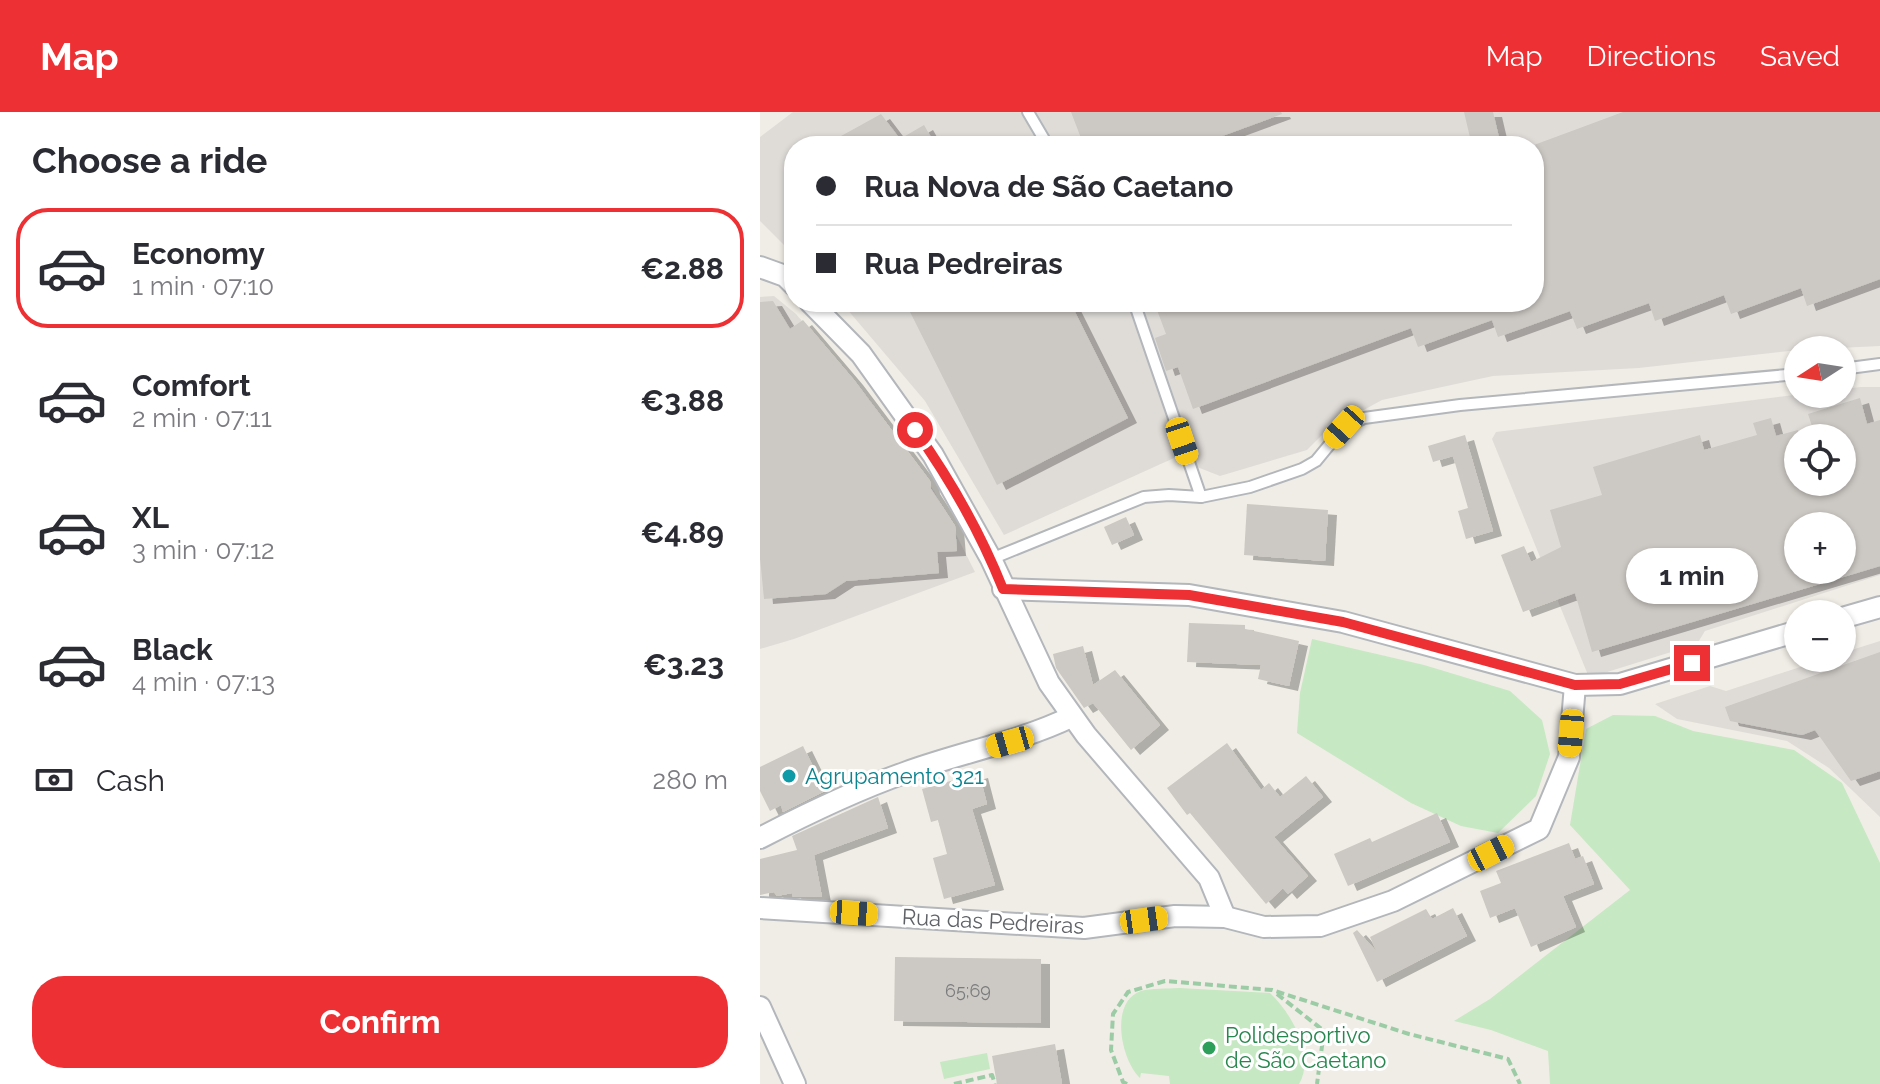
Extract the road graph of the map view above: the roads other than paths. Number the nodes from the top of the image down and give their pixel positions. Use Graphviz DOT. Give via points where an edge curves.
graph roads {
  1 [pos="1028,112"];
  2 [pos="1042,136"];
  3 [pos="760,267"];
  4 [pos="784,276"];
  5 [pos="820,312"];
  6 [pos="1137,312"];
  7 [pos="1880,364"];
  8 [pos="1856,367"];
  9 [pos="1784,375"];
  10 [pos="1201,497"];
  11 [pos="991,559"];
  12 [pos="1003,589"];
  13 [pos="1880,607"];
  14 [pos="1856,614"];
  15 [pos="1784,635"];
  16 [pos="1575,685"];
  17 [pos="1071,717"];
  18 [pos="760,838"];
  19 [pos="760,908"];
  20 [pos="1225,917"];
  21 [pos="760,1007"];
  22 [pos="795,1084"];
  1 -- 2 [label="lane"];
  3 -- 4 [label="street"];
  5 -- 11 [label="street" via="861,354 933,455"];
  6 -- 10 [label="lane"];
  7 -- 8 [label="lane"];
  9 -- 10 [label="lane" via="1364,418 1344,427 1316,461 1302,469"];
  10 -- 11 [label="lane" via="1144,497"];
  11 -- 12 [label="street"];
  12 -- 16 [label="street" via="1189,595 1343,622"];
  12 -- 17 [label="street"];
  13 -- 14 [label="street"];
  15 -- 16 [label="street" via="1620,684"];
  16 -- 20 [label="street, Rua das Pedreiras" via="1569,757 1539,829 1393,901 1320,926 1264,927"];
  17 -- 18 [label="street" via="829,803"];
  17 -- 20 [label="street" via="1209,878"];
  19 -- 20 [label="street, Rua das Pedreiras" via="1084,928 1175,916"];
  21 -- 22 [label="street"];
}
